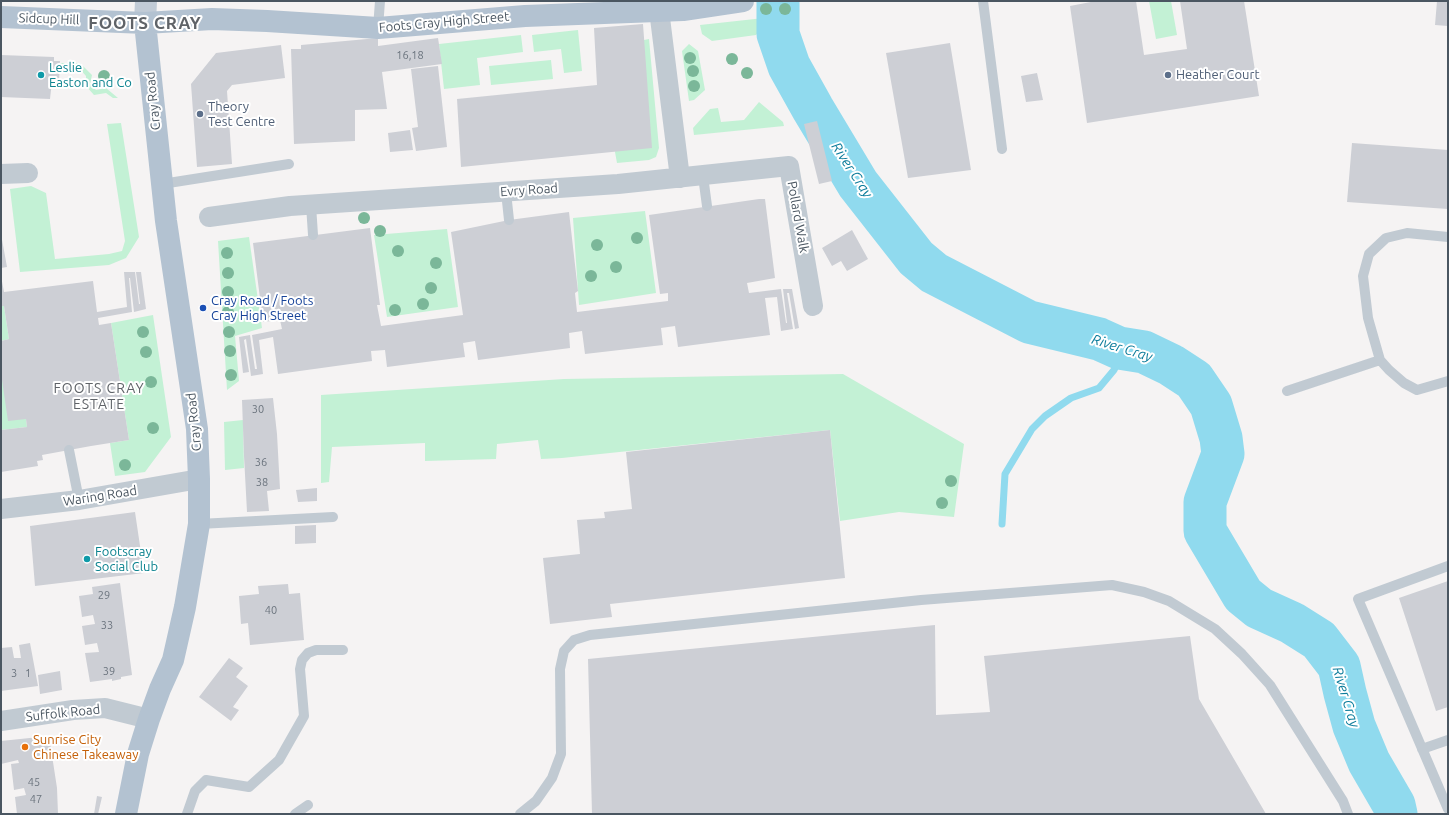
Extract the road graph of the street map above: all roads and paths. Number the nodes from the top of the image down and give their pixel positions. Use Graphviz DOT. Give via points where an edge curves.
graph roads {
  1 [pos="146,1"];
  2 [pos="380,1"];
  3 [pos="743,1"];
  4 [pos="984,1"];
  5 [pos="682,5"];
  6 [pos="659,10"];
  7 [pos="1,17"];
  8 [pos="145,22"];
  9 [pos="378,28"];
  10 [pos="1002,149"];
  11 [pos="289,164"];
  12 [pos="28,173"];
  13 [pos="1,174"];
  14 [pos="703,176"];
  15 [pos="680,178"];
  16 [pos="162,184"];
  17 [pos="506,192"];
  18 [pos="311,205"];
  19 [pos="707,206"];
  20 [pos="209,217"];
  21 [pos="509,220"];
  22 [pos="1448,232"];
  23 [pos="1407,233"];
  24 [pos="313,235"];
  25 [pos="1448,237"];
  26 [pos="813,306"];
  27 [pos="1380,360"];
  28 [pos="1448,380"];
  29 [pos="1287,391"];
  30 [pos="69,450"];
  31 [pos="199,479"];
  32 [pos="79,500"];
  33 [pos="1,509"];
  34 [pos="333,517"];
  35 [pos="199,524"];
  36 [pos="1448,566"];
  37 [pos="343,650"];
  38 [pos="149,719"];
  39 [pos="1,720"];
  40 [pos="1448,740"];
  41 [pos="1422,749"];
  42 [pos="308,805"];
  43 [pos="1448,809"];
  44 [pos="126,814"];
  45 [pos="187,814"];
  46 [pos="295,814"];
  47 [pos="520,814"];
  48 [pos="1348,814"];
  1 -- 8 [label="street"];
  2 -- 9 [label="lane"];
  3 -- 5 [label="main road, Foots Cray High Street"];
  4 -- 10 [label="lane"];
  5 -- 6 [label="main road, Foots Cray High Street"];
  6 -- 9 [label="main road, Foots Cray High Street" via="525,16"];
  6 -- 15 [label="street"];
  7 -- 8 [label="main road, Sidcup Hill"];
  8 -- 9 [label="main road, Foots Cray High Street" via="267,21"];
  8 -- 16 [label="main road, Cray Road"];
  11 -- 16 [label="lane"];
  12 -- 13 [label="street"];
  14 -- 15 [label="street, Pollard Walk"];
  14 -- 19 [label="lane"];
  14 -- 26 [label="street, Pollard Walk" via="789,166"];
  15 -- 17 [label="street, Evry Road"];
  16 -- 31 [label="main road, Cray Road" via="197,429"];
  17 -- 18 [label="street, Evry Road"];
  17 -- 21 [label="lane"];
  18 -- 20 [label="street, Evry Road"];
  18 -- 24 [label="lane"];
  22 -- 23 [label="lane"];
  23 -- 25 [label="lane"];
  23 -- 27 [label="lane" via="1386,238 1369,254 1363,276 1368,318"];
  27 -- 28 [label="lane" via="1404,383 1417,390"];
  27 -- 29 [label="lane"];
  30 -- 32 [label="lane"];
  31 -- 32 [label="street, Waring Road"];
  31 -- 35 [label="main road, Cray Road"];
  32 -- 33 [label="street, Waring Road"];
  34 -- 35 [label="lane"];
  35 -- 38 [label="main road, Cray Road" via="173,660"];
  36 -- 41 [label="lane" via="1358,599"];
  37 -- 45 [label="lane" via="316,650 308,653 302,660 300,669 304,716 279,760 249,786 206,780 195,791"];
  38 -- 39 [label="street, Suffolk Road" via="104,708"];
  38 -- 44 [label="main road, Cray Road" via="138,754"];
  40 -- 41 [label="lane"];
  41 -- 43 [label="lane"];
  42 -- 46 [label="lane"];
  47 -- 48 [label="lane" via="536,801 552,778 561,754 560,669 564,651 574,640 590,635 921,600 1112,585 1169,601 1215,629 1242,654 1270,685 1343,801"];
}
